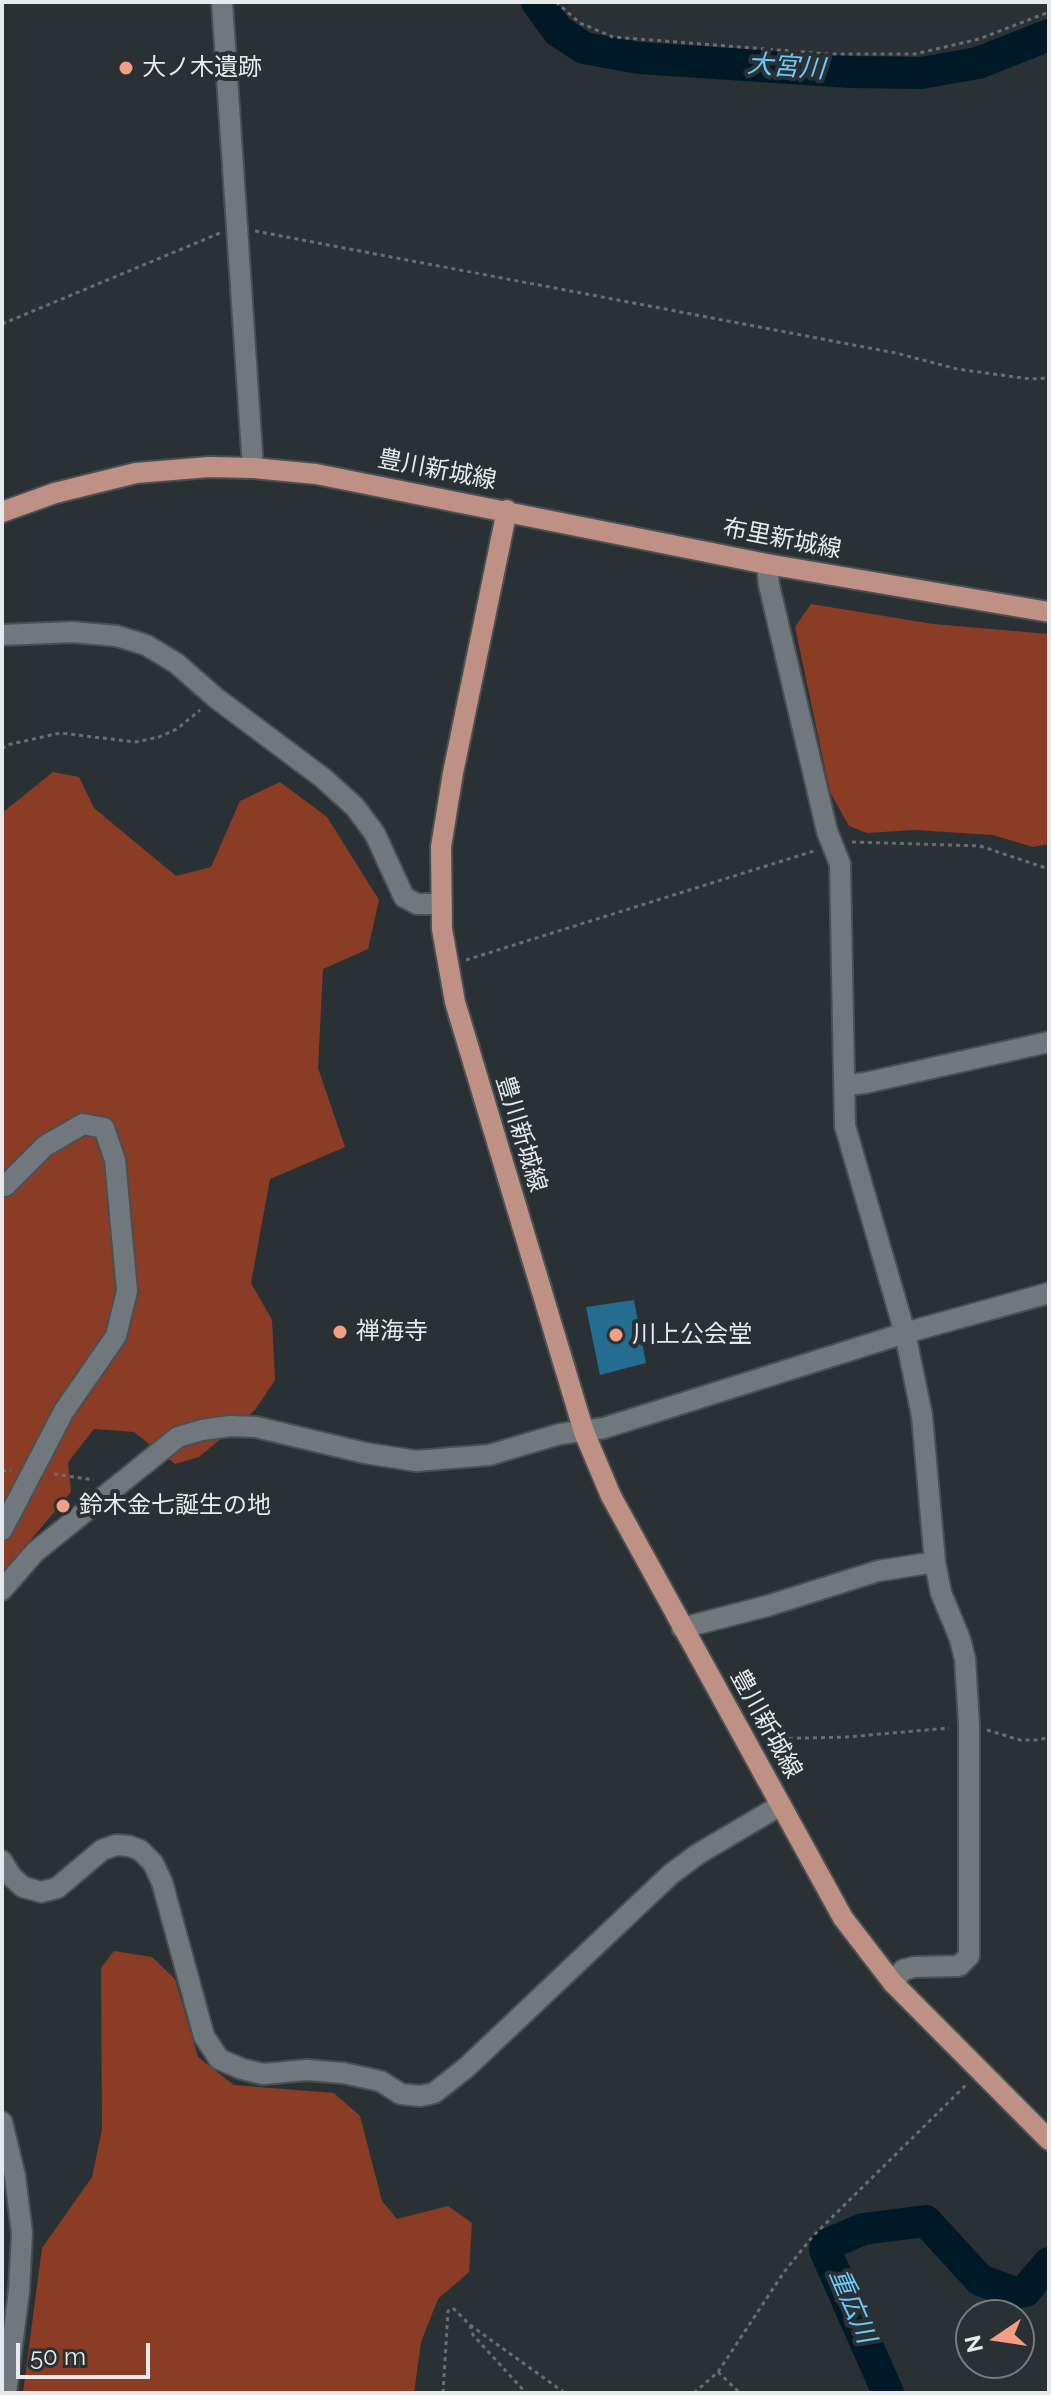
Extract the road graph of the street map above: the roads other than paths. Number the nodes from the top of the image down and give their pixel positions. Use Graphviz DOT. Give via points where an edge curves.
graph roads {
  1 [pos="222,2"];
  2 [pos="253,468"];
  3 [pos="507,510"];
  4 [pos="2,512"];
  5 [pos="767,564"];
  6 [pos="1049,612"];
  7 [pos="2,635"];
  8 [pos="440,904"];
  9 [pos="1049,1042"];
  10 [pos="846,1085"];
  11 [pos="5,1186"];
  12 [pos="1049,1293"];
  13 [pos="905,1333"];
  14 [pos="584,1432"];
  15 [pos="2,1530"];
  16 [pos="935,1562"];
  17 [pos="2,1590"];
  18 [pos="682,1628"];
  19 [pos="781,1805"];
  20 [pos="2,1861"];
  21 [pos="893,1983"];
  22 [pos="2,2122"];
  23 [pos="1049,2140"];
  24 [pos="6,2393"];
  1 -- 2 [label="street"];
  2 -- 3 [label="main road, 豊川新城線" via="316,474"];
  2 -- 4 [label="main road, 豊川新城線" via="136,473"];
  3 -- 5 [label="main road, 布里新城線"];
  3 -- 8 [label="main road, 豊川新城線" via="453,773 441,847"];
  5 -- 6 [label="main road, 布里新城線"];
  5 -- 10 [label="street" via="827,831 840,864"];
  7 -- 8 [label="street" via="117,636 176,663 355,807 375,834 404,897 417,904"];
  8 -- 14 [label="main road, 豊川新城線" via="447,964 484,1104"];
  9 -- 10 [label="street"];
  10 -- 13 [label="street" via="845,1126"];
  11 -- 15 [label="street" via="45,1146 83,1124 104,1128 115,1160 127,1291 116,1336 64,1411"];
  12 -- 13 [label="street"];
  13 -- 14 [label="street"];
  13 -- 16 [label="street" via="922,1416"];
  14 -- 17 [label="street" via="489,1455 416,1461 256,1427 202,1430 178,1437 35,1552"];
  14 -- 18 [label="main road, 豊川新城線" via="611,1496"];
  16 -- 18 [label="street" via="878,1571"];
  16 -- 21 [label="street" via="965,1659 969,1956 959,1966 903,1970"];
  18 -- 19 [label="main road, 豊川新城線"];
  19 -- 20 [label="street" via="671,1874 467,2067 434,2093 420,2096 343,2073 263,2074 219,2059 204,2036 162,1882 140,1850 116,1845 102,1850 57,1888 41,1892 23,1887"];
  19 -- 21 [label="main road, 豊川新城線" via="843,1918"];
  21 -- 23 [label="main road, 豊川新城線"];
  22 -- 24 [label="street" via="22,2233"];
}
